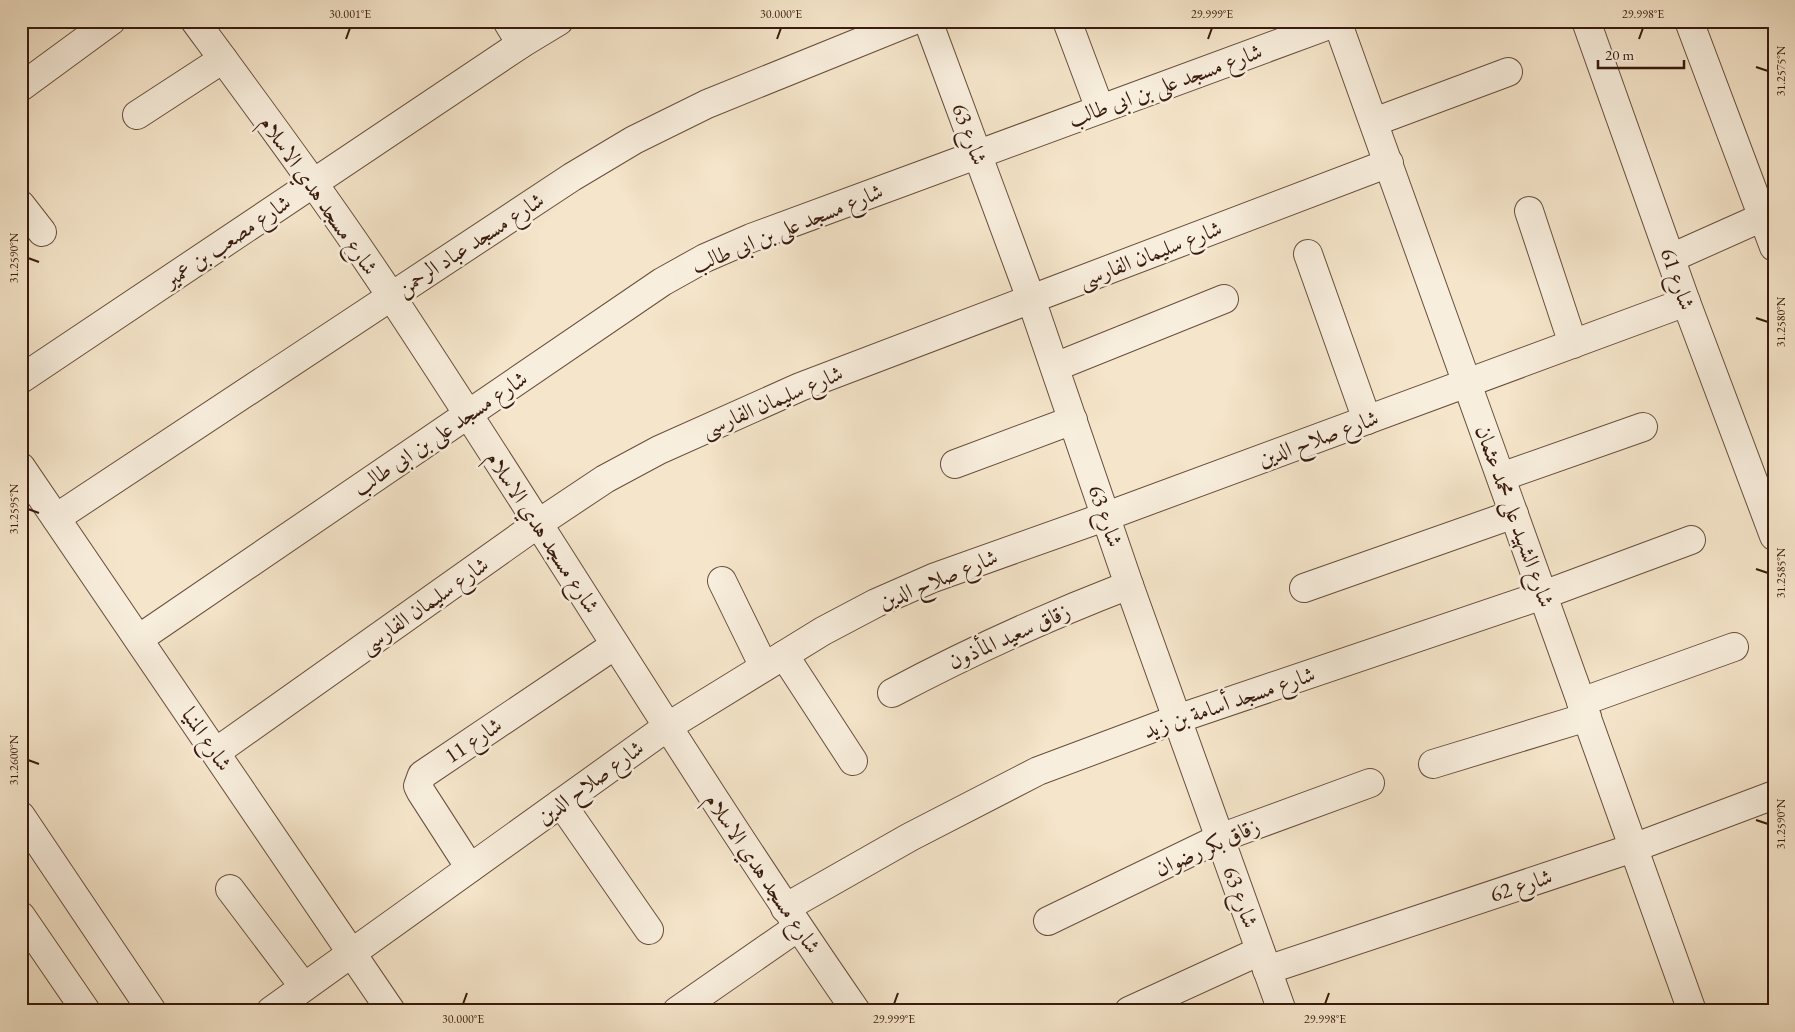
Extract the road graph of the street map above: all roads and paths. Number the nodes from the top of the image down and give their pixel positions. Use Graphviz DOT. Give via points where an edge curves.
graph roads {
  1 [pos="111,21"];
  2 [pos="195,21"];
  3 [pos="507,21"];
  4 [pos="559,21"];
  5 [pos="912,21"];
  6 [pos="928,21"];
  7 [pos="1067,21"];
  8 [pos="1586,21"];
  9 [pos="1689,21"];
  10 [pos="1337,22"];
  11 [pos="521,44"];
  12 [pos="223,59"];
  13 [pos="1508,72"];
  14 [pos="21,87"];
  15 [pos="1100,110"];
  16 [pos="137,115"];
  17 [pos="1374,122"];
  18 [pos="978,155"];
  19 [pos="1389,163"];
  20 [pos="312,184"];
  21 [pos="21,205"];
  22 [pos="1529,211"];
  23 [pos="1768,215"];
  24 [pos="42,232"];
  25 [pos="1774,247"];
  26 [pos="1308,254"];
  27 [pos="1671,258"];
  28 [pos="391,296"];
  29 [pos="1031,299"];
  30 [pos="1224,299"];
  31 [pos="1686,302"];
  32 [pos="1573,344"];
  33 [pos="1055,367"];
  34 [pos="21,379"];
  35 [pos="1467,384"];
  36 [pos="468,414"];
  37 [pos="1073,420"];
  38 [pos="1367,420"];
  39 [pos="1644,427"];
  40 [pos="956,464"];
  41 [pos="21,467"];
  42 [pos="1501,477"];
  43 [pos="1514,514"];
  44 [pos="1107,516"];
  45 [pos="56,518"];
  46 [pos="539,523"];
  47 [pos="1774,536"];
  48 [pos="1691,540"];
  49 [pos="722,581"];
  50 [pos="1129,585"];
  51 [pos="1304,588"];
  52 [pos="1543,595"];
  53 [pos="140,638"];
  54 [pos="615,645"];
  55 [pos="1734,647"];
  56 [pos="774,661"];
  57 [pos="892,693"];
  58 [pos="1584,710"];
  59 [pos="1178,719"];
  60 [pos="667,727"];
  61 [pos="216,752"];
  62 [pos="853,761"];
  63 [pos="1433,764"];
  64 [pos="1370,783"];
  65 [pos="1774,795"];
  66 [pos="560,803"];
  67 [pos="21,816"];
  68 [pos="1220,838"];
  69 [pos="1633,848"];
  70 [pos="470,868"];
  71 [pos="230,889"];
  72 [pos="21,916"];
  73 [pos="792,918"];
  74 [pos="1048,921"];
  75 [pos="649,930"];
  76 [pos="352,953"];
  77 [pos="1264,960"];
  78 [pos="304,987"];
  79 [pos="86,1011"];
  80 [pos="152,1011"];
  81 [pos="272,1011"];
  82 [pos="391,1011"];
  83 [pos="677,1011"];
  84 [pos="856,1011"];
  85 [pos="1129,1011"];
  86 [pos="1282,1011"];
  87 [pos="1692,1011"];
  1 -- 14 [label="street"];
  2 -- 12 [label="street, شارع مسجد هدي الاسلام"];
  3 -- 11 [label="street"];
  4 -- 11 [label="street, شارع مصعب بن عمير"];
  5 -- 28 [label="street, شارع مسجد عباد الرحمن" via="707,104 634,140"];
  6 -- 18 [label="street, شارع 63"];
  7 -- 15 [label="street"];
  8 -- 27 [label="street, شارع 61"];
  9 -- 23 [label="street"];
  10 -- 15 [label="street, شارع مسجد على بن ابى طالب"];
  10 -- 17 [label="street, شارع الشهيد على محمد عثمان"];
  11 -- 20 [label="street, شارع مصعب بن عمير"];
  12 -- 16 [label="street"];
  12 -- 20 [label="street, شارع مسجد هدي الاسلام"];
  13 -- 17 [label="street"];
  15 -- 18 [label="street, شارع مسجد على بن ابى طالب"];
  17 -- 19 [label="street, شارع الشهيد على محمد عثمان"];
  18 -- 29 [label="street, شارع 63"];
  18 -- 36 [label="street, شارع مسجد على بن ابى طالب" via="705,258 662,282"];
  19 -- 29 [label="street, شارع سليمان الفارسى"];
  19 -- 35 [label="street, شارع الشهيد على محمد عثمان"];
  20 -- 28 [label="street, شارع مسجد هدي الاسلام"];
  20 -- 34 [label="street, شارع مصعب بن عمير"];
  21 -- 24 [label="street"];
  22 -- 32 [label="street"];
  23 -- 25 [label="street"];
  23 -- 27 [label="street"];
  26 -- 38 [label="street"];
  27 -- 31 [label="street, شارع 61"];
  28 -- 36 [label="street, شارع مسجد هدي الاسلام"];
  28 -- 45 [label="street, شارع مسجد عباد الرحمن"];
  29 -- 33 [label="street, شارع 63"];
  29 -- 46 [label="street, شارع سليمان الفارسى" via="800,387 714,424 605,479"];
  30 -- 33 [label="street"];
  31 -- 32 [label="street, شارع صلاح الدين"];
  31 -- 47 [label="street, شارع 61"];
  32 -- 35 [label="street, شارع صلاح الدين"];
  33 -- 37 [label="street, شارع 63"];
  35 -- 38 [label="street, شارع صلاح الدين"];
  35 -- 42 [label="street, شارع الشهيد على محمد عثمان"];
  36 -- 46 [label="street, شارع مسجد هدي الاسلام"];
  36 -- 53 [label="street, شارع مسجد على بن ابى طالب"];
  37 -- 40 [label="street"];
  37 -- 44 [label="street, شارع 63"];
  38 -- 44 [label="street, شارع صلاح الدين"];
  39 -- 42 [label="street"];
  41 -- 45 [label="street, شارع المنيا"];
  42 -- 43 [label="street, شارع الشهيد على محمد عثمان"];
  43 -- 51 [label="street"];
  43 -- 52 [label="street, شارع الشهيد على محمد عثمان"];
  44 -- 50 [label="street, شارع 63"];
  44 -- 56 [label="street, شارع صلاح الدين" via="933,578 876,603"];
  45 -- 53 [label="street, شارع المنيا"];
  46 -- 54 [label="street, شارع مسجد هدي الاسلام"];
  46 -- 61 [label="street, شارع سليمان الفارسى"];
  48 -- 52 [label="street, شارع مسجد أسامة بن زيد"];
  49 -- 56 [label="street"];
  50 -- 57 [label="street, زقاق سعيد المأذون" via="1048,616"];
  50 -- 59 [label="street, شارع 63"];
  52 -- 58 [label="street, شارع الشهيد على محمد عثمان"];
  52 -- 59 [label="street, شارع مسجد أسامة بن زيد"];
  53 -- 61 [label="street, شارع المنيا"];
  54 -- 60 [label="street, شارع مسجد هدي الاسلام"];
  54 -- 70 [label="street, شارع 11" via="422,775 418,786 421,792"];
  55 -- 58 [label="street"];
  56 -- 60 [label="street, شارع صلاح الدين"];
  56 -- 62 [label="street"];
  58 -- 63 [label="street"];
  58 -- 69 [label="street, شارع الشهيد على محمد عثمان"];
  59 -- 68 [label="street, شارع 63"];
  59 -- 73 [label="street, شارع مسجد أسامة بن زيد" via="1038,771 910,837"];
  60 -- 66 [label="street, شارع صلاح الدين"];
  60 -- 73 [label="street, شارع مسجد هدي الاسلام"];
  61 -- 76 [label="street, شارع المنيا"];
  64 -- 68 [label="street, زقاق بكر رضوان"];
  65 -- 69 [label="street, شارع 62"];
  66 -- 70 [label="street, شارع صلاح الدين"];
  66 -- 75 [label="street"];
  67 -- 80 [label="street"];
  68 -- 74 [label="street, زقاق بكر رضوان"];
  68 -- 77 [label="street, شارع 63"];
  69 -- 77 [label="street, شارع 62"];
  69 -- 87 [label="street, شارع الشهيد على محمد عثمان"];
  70 -- 76 [label="street, شارع صلاح الدين"];
  71 -- 78 [label="street"];
  72 -- 79 [label="street"];
  73 -- 83 [label="street, شارع مسجد أسامة بن زيد"];
  73 -- 84 [label="street, شارع مسجد هدي الاسلام"];
  76 -- 78 [label="street, شارع صلاح الدين"];
  76 -- 82 [label="street, شارع المنيا"];
  77 -- 85 [label="street, شارع 62"];
  77 -- 86 [label="street, شارع 63"];
  78 -- 81 [label="street, شارع صلاح الدين"];
}
